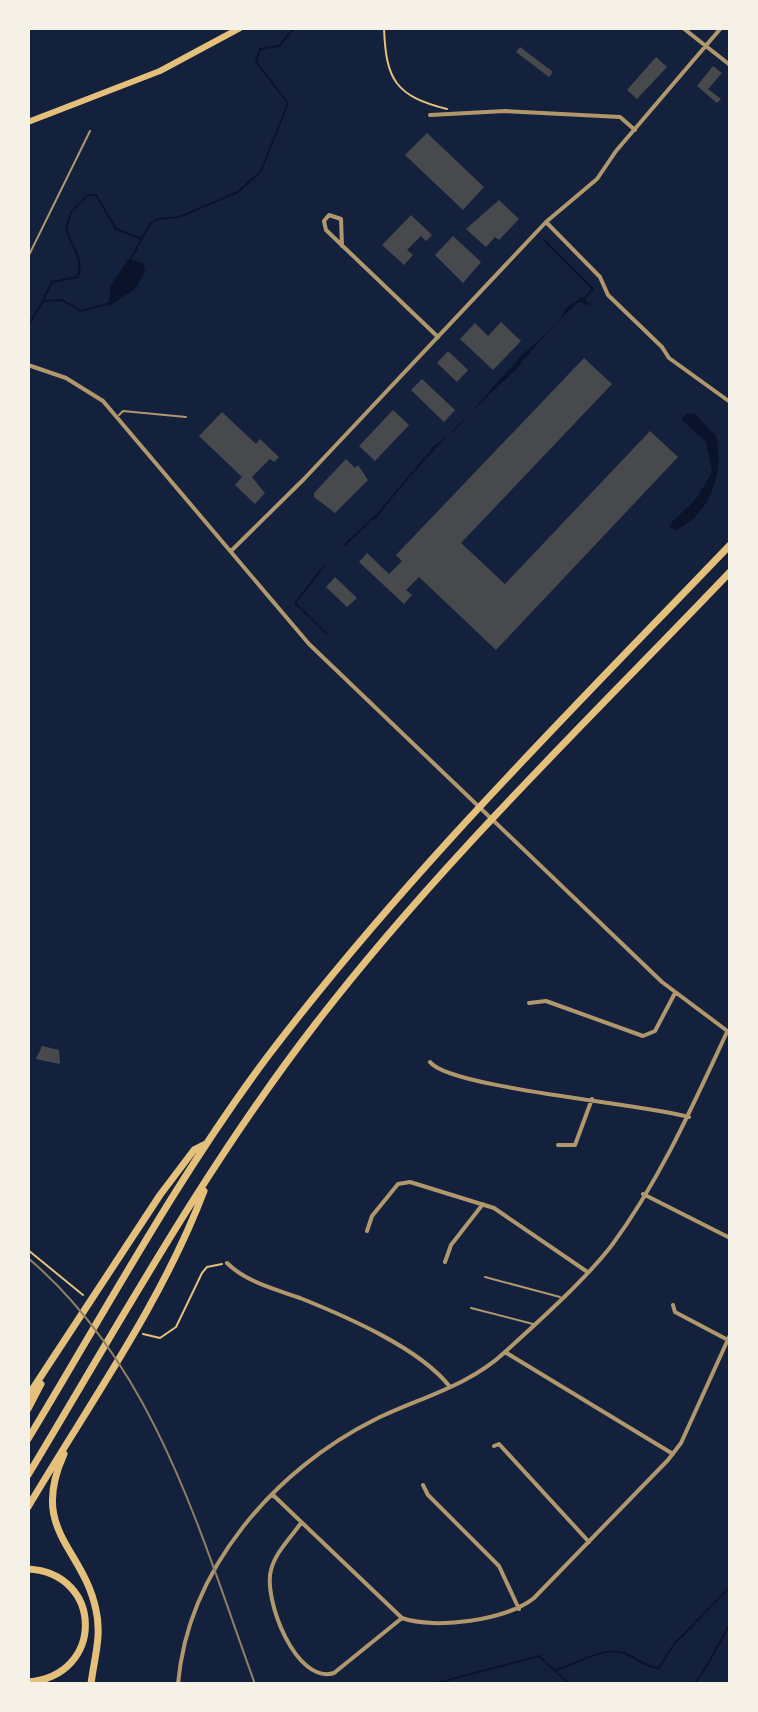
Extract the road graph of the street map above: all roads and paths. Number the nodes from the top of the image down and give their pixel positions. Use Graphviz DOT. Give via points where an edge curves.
graph roads {
  1 [pos="240,28"];
  2 [pos="384,28"];
  3 [pos="683,28"];
  4 [pos="721,28"];
  5 [pos="707,46"];
  6 [pos="730,65"];
  7 [pos="455,113"];
  8 [pos="430,115"];
  9 [pos="28,122"];
  10 [pos="635,130"];
  11 [pos="90,131"];
  12 [pos="546,222"];
  13 [pos="342,246"];
  14 [pos="28,257"];
  15 [pos="438,337"];
  16 [pos="28,365"];
  17 [pos="730,402"];
  18 [pos="118,416"];
  19 [pos="186,417"];
  20 [pos="730,545"];
  21 [pos="231,551"];
  22 [pos="730,572"];
  23 [pos="675,993"];
  24 [pos="529,1003"];
  25 [pos="729,1032"];
  26 [pos="430,1062"];
  27 [pos="592,1099"];
  28 [pos="689,1117"];
  29 [pos="208,1142"];
  30 [pos="558,1145"];
  31 [pos="210,1174"];
  32 [pos="643,1194"];
  33 [pos="483,1204"];
  34 [pos="367,1231"];
  35 [pos="730,1238"];
  36 [pos="28,1250"];
  37 [pos="445,1262"];
  38 [pos="227,1263"];
  39 [pos="586,1271"];
  40 [pos="485,1277"];
  41 [pos="83,1295"];
  42 [pos="560,1297"];
  43 [pos="673,1305"];
  44 [pos="471,1308"];
  45 [pos="533,1324"];
  46 [pos="141,1333"];
  47 [pos="729,1337"];
  48 [pos="505,1352"];
  49 [pos="49,1368"];
  50 [pos="450,1387"];
  51 [pos="28,1396"];
  52 [pos="28,1409"];
  53 [pos="72,1438"];
  54 [pos="28,1439"];
  55 [pos="494,1446"];
  56 [pos="673,1454"];
  57 [pos="28,1475"];
  58 [pos="423,1485"];
  59 [pos="273,1495"];
  60 [pos="28,1507"];
  61 [pos="301,1523"];
  62 [pos="589,1542"];
  63 [pos="28,1569"];
  64 [pos="519,1609"];
  65 [pos="402,1618"];
  66 [pos="28,1682"];
  67 [pos="91,1684"];
  68 [pos="178,1684"];
  1 -- 9 [label="main road" via="184,60"];
  2 -- 7 [label="path" via="389,69 404,93"];
  3 -- 5 [label="street"];
  4 -- 5 [label="street"];
  5 -- 6 [label="street"];
  5 -- 10 [label="street"];
  7 -- 8 [label="street"];
  7 -- 10 [label="street" via="620,117"];
  10 -- 12 [label="street" via="581,196"];
  11 -- 14 [label="lane"];
  12 -- 15 [label="street"];
  12 -- 17 [label="street" via="669,358"];
  13 -- 13 [label="street" via="326,230 329,215 341,219"];
  13 -- 15 [label="street"];
  15 -- 21 [label="street"];
  16 -- 18 [label="street" via="88,389"];
  18 -- 19 [label="lane" via="123,411"];
  18 -- 21 [label="street"];
  20 -- 29 [label="highway" via="408,884 304,1009"];
  21 -- 23 [label="street" via="290,624"];
  22 -- 31 [label="highway" via="393,930 276,1076"];
  23 -- 24 [label="street" via="655,1031 643,1036 546,1001"];
  23 -- 25 [label="street"];
  25 -- 28 [label="street"];
  26 -- 27 [label="street" via="439,1070 492,1084"];
  27 -- 28 [label="street"];
  27 -- 30 [label="street" via="575,1145"];
  28 -- 32 [label="street"];
  29 -- 49 [label="highway" via="194,1150"];
  29 -- 54 [label="highway"];
  31 -- 53 [label="highway" via="191,1224"];
  31 -- 57 [label="highway"];
  32 -- 35 [label="street"];
  32 -- 39 [label="street" via="610,1247"];
  33 -- 34 [label="street" via="401,1182 372,1216"];
  33 -- 37 [label="street" via="451,1245"];
  33 -- 39 [label="street"];
  36 -- 41 [label="path"];
  38 -- 46 [label="path" via="202,1273 170,1335 152,1339"];
  38 -- 50 [label="street" via="247,1278 369,1330 433,1369"];
  39 -- 42 [label="street"];
  40 -- 42 [label="lane"];
  42 -- 45 [label="street"];
  43 -- 47 [label="street" via="675,1312"];
  44 -- 45 [label="lane"];
  45 -- 48 [label="street"];
  47 -- 56 [label="street"];
  48 -- 50 [label="street"];
  48 -- 56 [label="street"];
  49 -- 51 [label="highway"];
  49 -- 52 [label="highway"];
  50 -- 59 [label="street" via="350,1434 304,1465"];
  53 -- 60 [label="highway"];
  53 -- 67 [label="highway" via="57,1471 53,1507 57,1529 97,1611 99,1638"];
  55 -- 62 [label="street" via="499,1444"];
  56 -- 62 [label="street"];
  58 -- 64 [label="street" via="499,1566"];
  59 -- 61 [label="street"];
  59 -- 68 [label="street" via="211,1574 190,1618"];
  61 -- 65 [label="street"];
  61 -- 65 [label="street" via="274,1562 269,1592 281,1626 307,1670 334,1673"];
  62 -- 64 [label="street"];
  63 -- 66 [label="highway" via="67,1583 83,1607 86,1628 78,1654 66,1669"];
  64 -- 65 [label="street" via="431,1623"];
}
